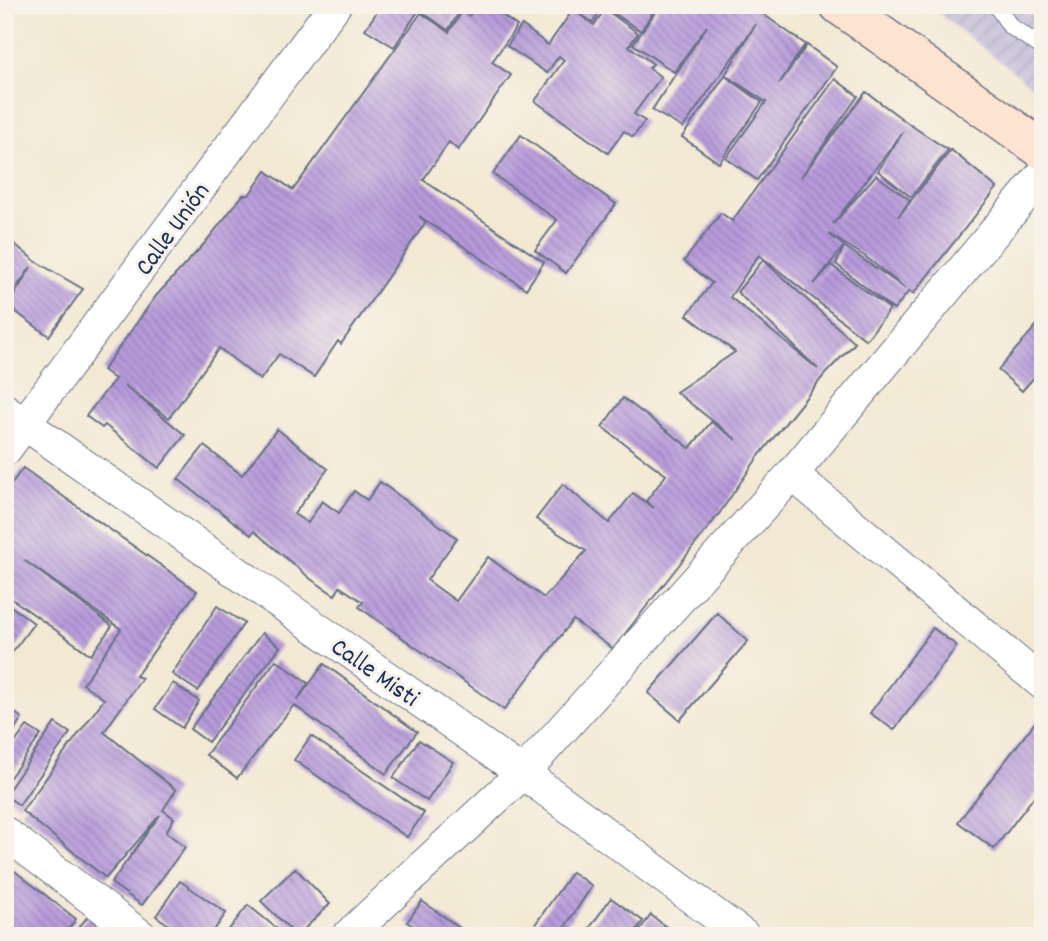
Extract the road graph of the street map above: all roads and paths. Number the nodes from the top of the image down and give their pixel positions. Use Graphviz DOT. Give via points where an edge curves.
graph roads {
  1 [pos="335,5"];
  2 [pos="839,5"];
  3 [pos="996,5"];
  4 [pos="1043,48"];
  5 [pos="1043,150"];
  6 [pos="1043,174"];
  7 [pos="15,418"];
  8 [pos="5,450"];
  9 [pos="792,474"];
  10 [pos="1043,684"];
  11 [pos="523,773"];
  12 [pos="5,833"];
  13 [pos="141,936"];
  14 [pos="348,936"];
  15 [pos="744,936"];
  1 -- 7 [label="street, Calle Unión"];
  2 -- 5 [label="main road"];
  3 -- 4 [label="lane" via="1010,26"];
  6 -- 9 [label="street"];
  7 -- 8 [label="street, Calle Unión"];
  7 -- 11 [label="street, Calle Misti"];
  9 -- 10 [label="street"];
  9 -- 11 [label="street"];
  11 -- 14 [label="street"];
  11 -- 15 [label="street, Calle Misti"];
  12 -- 13 [label="street"];
}
